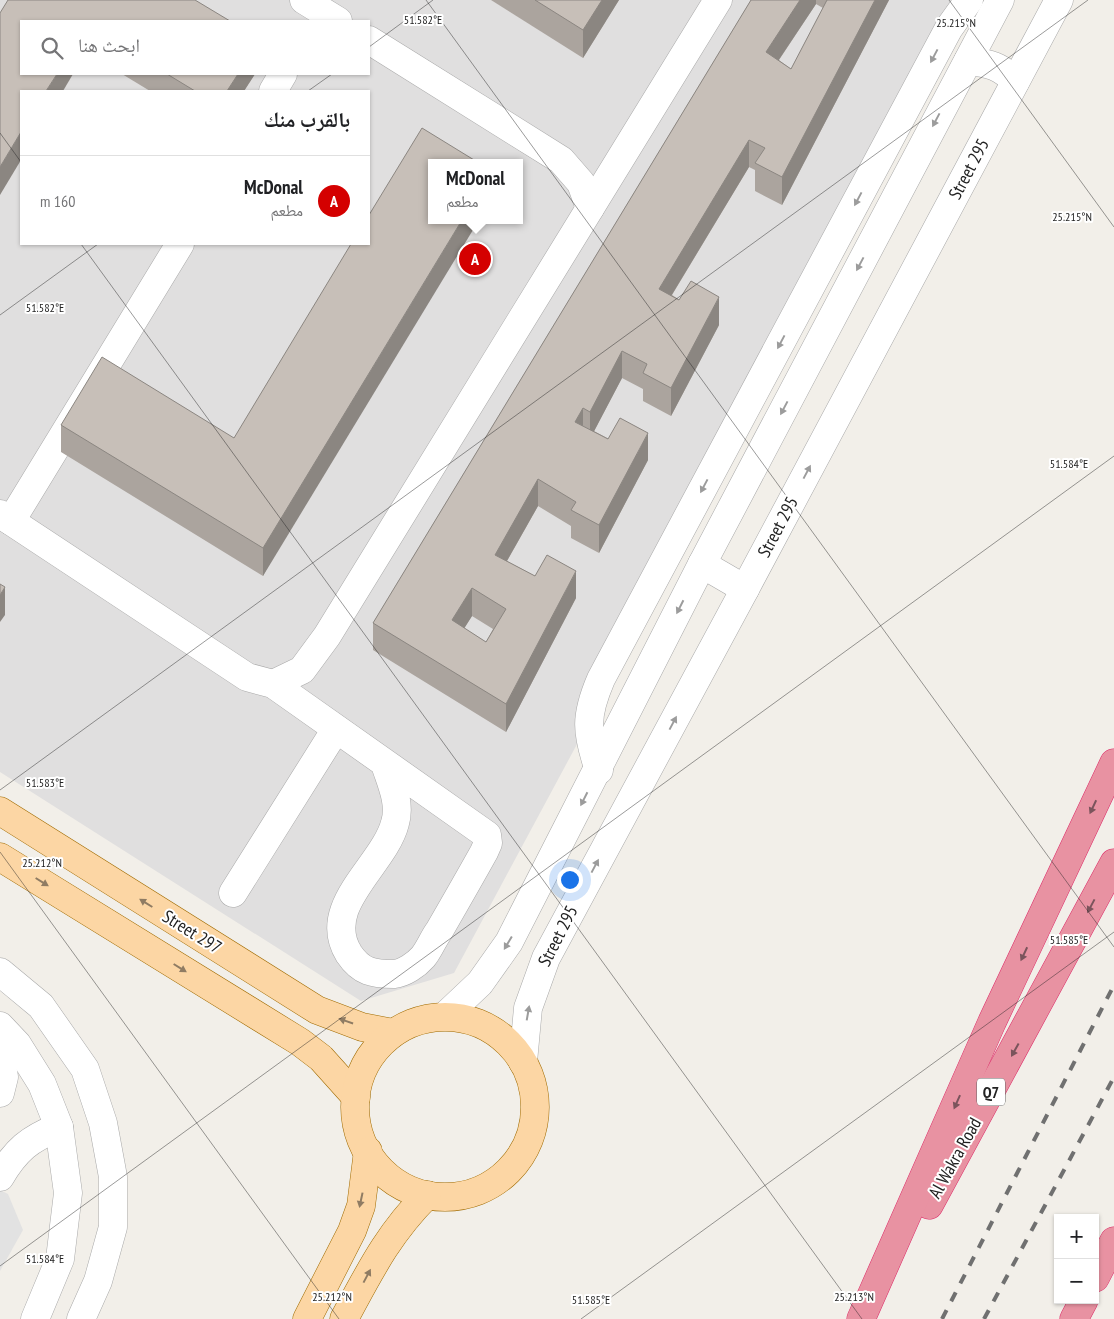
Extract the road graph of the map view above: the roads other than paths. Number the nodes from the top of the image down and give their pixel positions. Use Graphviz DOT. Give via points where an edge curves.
graph roads {
  1 [pos="718,0"];
  2 [pos="970,0"];
  3 [pos="1000,0"];
  4 [pos="1059,0"];
  5 [pos="370,41"];
  6 [pos="968,61"];
  7 [pos="282,75"];
  8 [pos="1015,82"];
  9 [pos="274,90"];
  10 [pos="561,160"];
  11 [pos="614,168"];
  12 [pos="590,208"];
  13 [pos="179,245"];
  14 [pos="6,517"];
  15 [pos="702,564"];
  16 [pos="745,589"];
  17 [pos="273,684"];
  18 [pos="336,729"];
  19 [pos="1114,763"];
  20 [pos="386,764"];
  21 [pos="599,770"];
  22 [pos="0,811"];
  23 [pos="0,857"];
  24 [pos="1114,863"];
  25 [pos="232,893"];
  26 [pos="0,972"];
  27 [pos="445,1016"];
  28 [pos="0,1026"];
  29 [pos="393,1033"];
  30 [pos="0,1054"];
  31 [pos="523,1062"];
  32 [pos="0,1093"];
  33 [pos="356,1096"];
  34 [pos="58,1127"];
  35 [pos="368,1151"];
  36 [pos="4,1157"];
  37 [pos="427,1195"];
  38 [pos="1114,1241"];
  39 [pos="1099,1270"];
  40 [pos="1082,1304"];
  41 [pos="35,1319"];
  42 [pos="81,1319"];
  43 [pos="307,1319"];
  44 [pos="344,1319"];
  45 [pos="861,1319"];
  46 [pos="866,1319"];
  47 [pos="1074,1319"];
  1 -- 11 [label="street"];
  2 -- 21 [label="street, one-way" via="949,28 601,679 592,699 588,720 589,742"];
  3 -- 6 [label="street"];
  4 -- 8 [label="street, Street 295"];
  5 -- 10 [label="street"];
  6 -- 8 [label="street" via="998,66"];
  6 -- 15 [label="street, one-way"];
  7 -- 9 [label="street"];
  16 -- 8 [label="street, Street 295, one-way"];
  10 -- 11 [label="street" via="590,167"];
  10 -- 12 [label="street" via="581,183"];
  11 -- 12 [label="street"];
  12 -- 17 [label="street" via="327,636 302,670"];
  13 -- 14 [label="street"];
  14 -- 17 [label="street" via="247,677"];
  15 -- 16 [label="street"];
  15 -- 21 [label="street, one-way"];
  31 -- 16 [label="street, Street 295, one-way" via="528,1008 546,958"];
  17 -- 18 [label="street"];
  18 -- 20 [label="street"];
  18 -- 25 [label="street"];
  19 -- 45 [label="highway, one-way" via="992,1022"];
  20 -- 20 [label="street" via="398,812 395,825 384,848 345,907 340,930 344,945 357,966 372,973 397,974 422,958 488,843 487,835"];
  21 -- 27 [label="street, one-way" via="509,942 480,982"];
  29 -- 22 [label="main road, Street 297, one-way" via="362,1027 318,1010"];
  23 -- 33 [label="main road, Street 297, one-way" via="300,1042 321,1058"];
  24 -- 46 [label="highway, Al Wakra Road / Q7, one-way"];
  26 -- 42 [label="street" via="41,1006 85,1069 103,1123 113,1177 113,1227 98,1281"];
  27 -- 29 [label="main road" via="427,1018"];
  27 -- 31 [label="main road" via="482,1024 512,1046"];
  28 -- 34 [label="street" via="17,1044 42,1084"];
  29 -- 33 [label="main road" via="378,1046 368,1061"];
  30 -- 32 [label="street" via="4,1077"];
  31 -- 37 [label="main road" via="535,1097 533,1126 524,1152 498,1180 482,1189 446,1197"];
  33 -- 35 [label="main road" via="356,1116"];
  34 -- 36 [label="street"];
  34 -- 41 [label="street" via="68,1193 60,1259"];
  35 -- 37 [label="main road" via="393,1179"];
  35 -- 43 [label="main road, one-way" via="360,1206 352,1231"];
  44 -- 37 [label="main road, one-way" via="384,1246 404,1218"];
  38 -- 39 [label="highway"];
  40 -- 47 [label="highway"];
}
